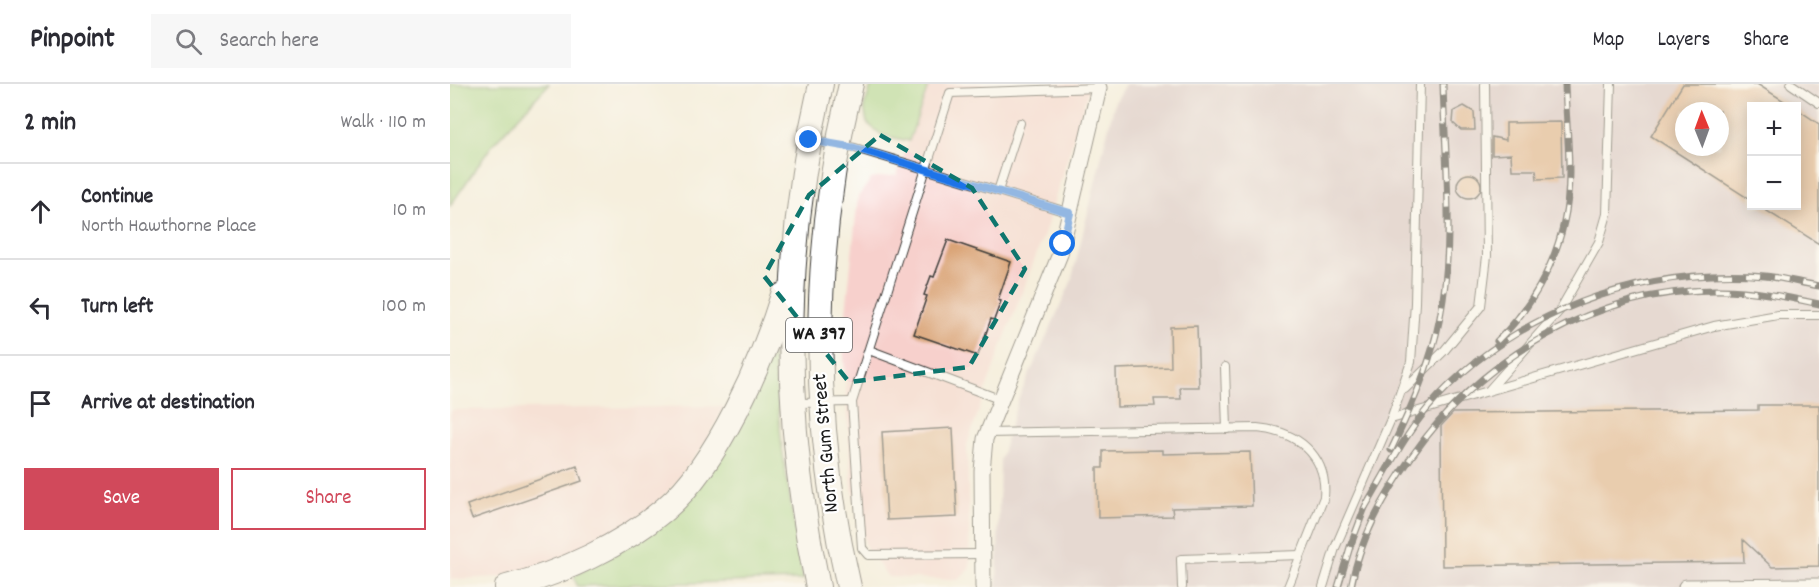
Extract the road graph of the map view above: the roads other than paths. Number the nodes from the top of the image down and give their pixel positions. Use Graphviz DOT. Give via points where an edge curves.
graph roads {
  1 [pos="821,84"];
  2 [pos="851,84"];
  3 [pos="1420,84"];
  4 [pos="1485,84"];
  5 [pos="1611,84"];
  6 [pos="1791,84"];
  7 [pos="1100,86"];
  8 [pos="1040,87"];
  9 [pos="1819,103"];
  10 [pos="1020,123"];
  11 [pos="809,140"];
  12 [pos="838,146"];
  13 [pos="927,170"];
  14 [pos="998,191"];
  15 [pos="1070,213"];
  16 [pos="793,264"];
  17 [pos="1818,314"];
  18 [pos="869,350"];
  19 [pos="1225,367"];
  20 [pos="1489,391"];
  21 [pos="1401,392"];
  22 [pos="999,399"];
  23 [pos="852,402"];
  24 [pos="792,403"];
  25 [pos="821,403"];
  26 [pos="1390,419"];
  27 [pos="1227,429"];
  28 [pos="986,433"];
  29 [pos="983,554"];
  30 [pos="1300,555"];
  31 [pos="1819,586"];
  32 [pos="507,587"];
  33 [pos="818,587"];
  34 [pos="849,587"];
  35 [pos="983,587"];
  36 [pos="1182,587"];
  37 [pos="1288,587"];
  38 [pos="1323,587"];
  39 [pos="1686,587"];
  1 -- 11 [label="main road, North Gum Street / WA 397"];
  2 -- 12 [label="main road, North Gum Street / WA 397"];
  3 -- 21 [label="lane" via="1414,338"];
  4 -- 21 [label="lane" via="1487,256 1481,306 1444,351"];
  5 -- 20 [label="lane" via="1607,214 1599,242 1560,310"];
  6 -- 9 [label="lane"];
  7 -- 8 [label="lane"];
  7 -- 15 [label="street"];
  8 -- 13 [label="lane" via="950,93"];
  10 -- 14 [label="lane"];
  11 -- 12 [label="lane"];
  11 -- 16 [label="main road, North Gum Street / WA 397"];
  12 -- 13 [label="lane"];
  12 -- 25 [label="main road, North Gum Street / WA 397" via="823,261 819,327"];
  13 -- 14 [label="lane"];
  13 -- 18 [label="lane"];
  14 -- 15 [label="lane"];
  15 -- 22 [label="street" via="1056,265"];
  16 -- 24 [label="main road, North Gum Street / WA 397"];
  16 -- 32 [label="main road" via="776,320 746,390 691,481 666,508 626,536 536,580"];
  17 -- 20 [label="lane" via="1778,315 1714,326"];
  18 -- 22 [label="lane"];
  18 -- 23 [label="lane"];
  19 -- 27 [label="lane"];
  20 -- 26 [label="lane"];
  21 -- 26 [label="lane"];
  22 -- 28 [label="street"];
  23 -- 25 [label="lane"];
  23 -- 29 [label="lane" via="862,548 868,555"];
  24 -- 25 [label="lane"];
  24 -- 33 [label="main road, North Gum Street / WA 397" via="801,496"];
  25 -- 34 [label="main road, North Gum Street / WA 397" via="834,522"];
  26 -- 38 [label="lane" via="1351,508"];
  27 -- 28 [label="lane"];
  27 -- 30 [label="lane" via="1270,429 1286,434 1301,442 1321,464 1324,496"];
  28 -- 29 [label="street" via="982,464"];
  29 -- 35 [label="street"];
  30 -- 36 [label="lane" via="1181,559"];
  30 -- 37 [label="lane"];
  31 -- 39 [label="street"];
}
